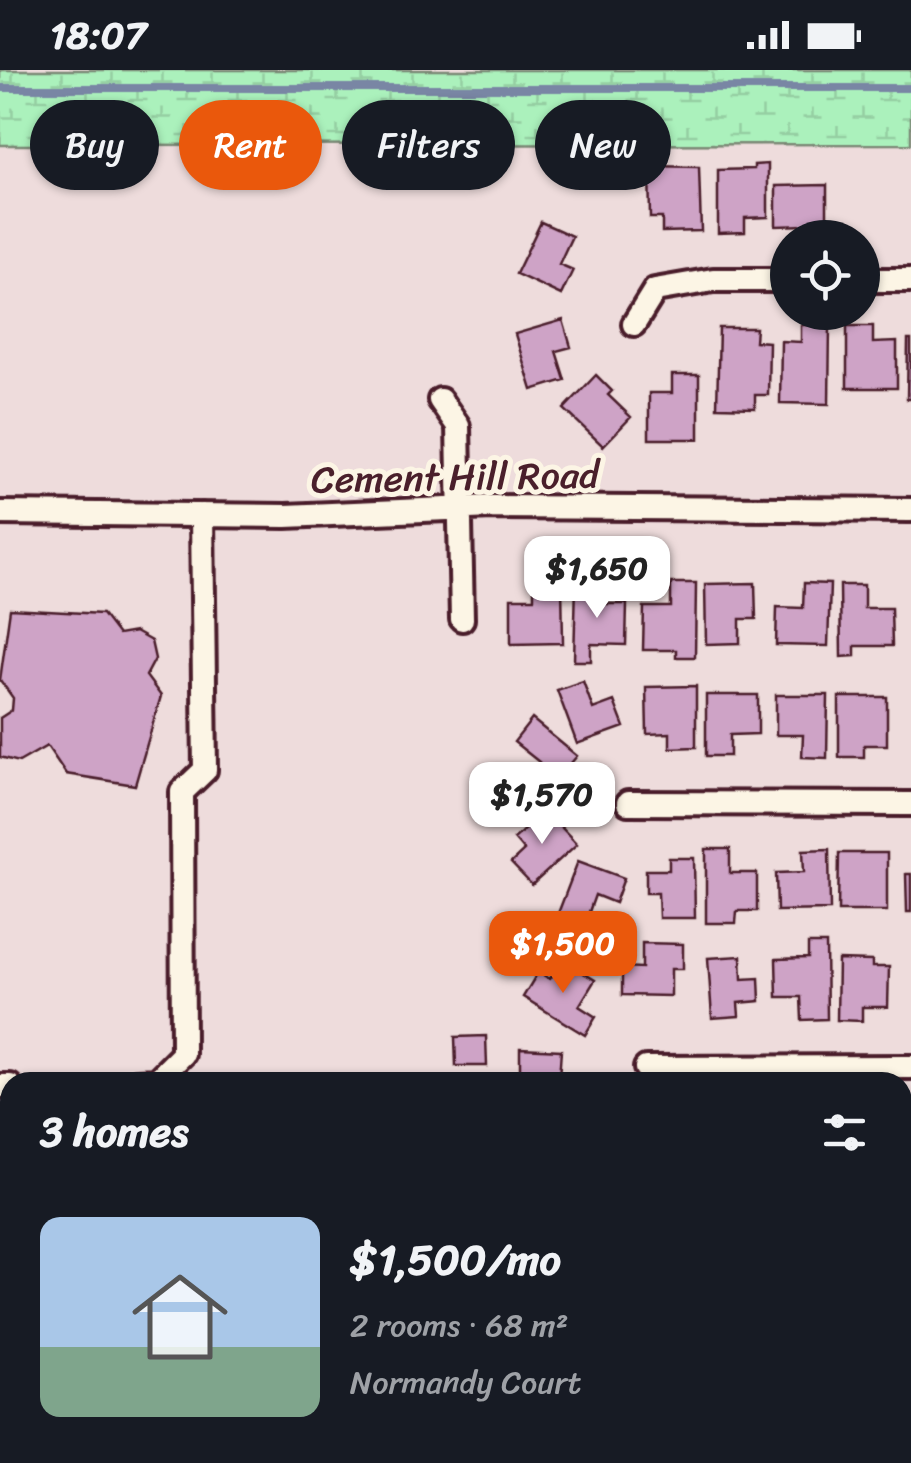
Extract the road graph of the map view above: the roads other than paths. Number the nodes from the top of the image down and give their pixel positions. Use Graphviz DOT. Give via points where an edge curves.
graph roads {
  1 [pos="770,280"];
  2 [pos="880,280"];
  3 [pos="911,280"];
  4 [pos="634,324"];
  5 [pos="440,400"];
  6 [pos="461,508"];
  7 [pos="911,510"];
  8 [pos="0,514"];
  9 [pos="202,515"];
  10 [pos="462,619"];
  11 [pos="628,803"];
  12 [pos="911,804"];
  13 [pos="911,1067"];
  14 [pos="646,1068"];
  15 [pos="164,1072"];
  1 -- 4 [label="street" via="655,290"];
  2 -- 3 [label="street"];
  5 -- 6 [label="street" via="458,426"];
  6 -- 7 [label="street, Cement Hill Road"];
  6 -- 9 [label="street, Cement Hill Road"];
  6 -- 10 [label="street"];
  8 -- 9 [label="street, Cement Hill Road"];
  9 -- 15 [label="street" via="205,770 182,792 183,1054"];
  11 -- 12 [label="street"];
  13 -- 14 [label="street"];
}
